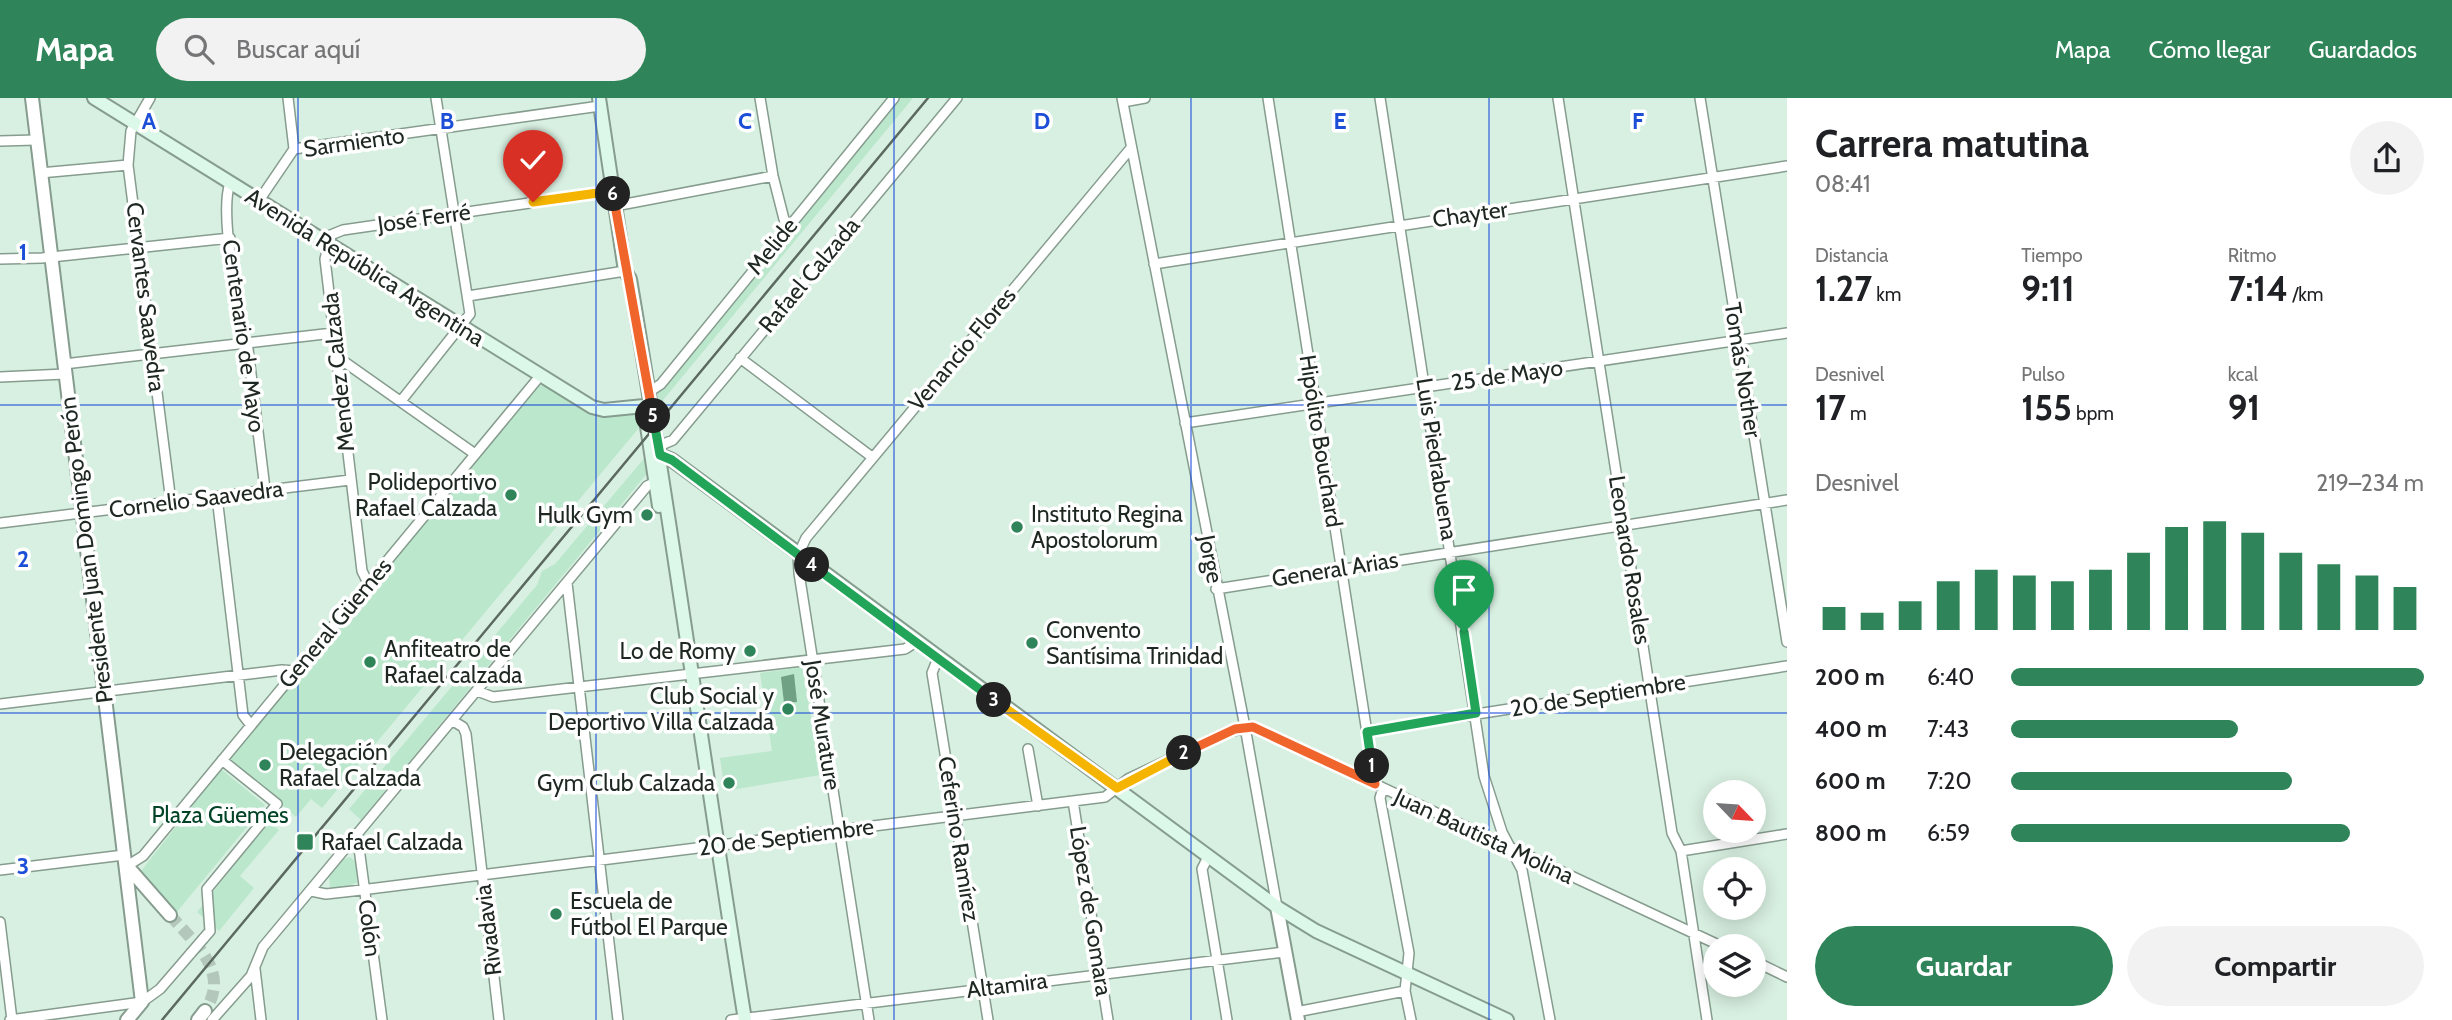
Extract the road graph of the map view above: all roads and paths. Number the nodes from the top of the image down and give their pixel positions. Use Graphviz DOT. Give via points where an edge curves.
graph roads {
  1 [pos="32,98"];
  2 [pos="94,98"];
  3 [pos="150,98"];
  4 [pos="288,98"];
  5 [pos="436,98"];
  6 [pos="760,98"];
  7 [pos="894,98"];
  8 [pos="957,98"];
  9 [pos="1145,98"];
  10 [pos="1268,98"];
  11 [pos="1380,98"];
  12 [pos="1558,98"];
  13 [pos="1700,98"];
  14 [pos="1122,100"];
  15 [pos="599,102"];
  16 [pos="134,122"];
  17 [pos="441,130"];
  18 [pos="36,140"];
  19 [pos="0,141"];
  20 [pos="1132,148"];
  21 [pos="294,149"];
  22 [pos="128,164"];
  23 [pos="1787,166"];
  24 [pos="40,173"];
  25 [pos="773,176"];
  26 [pos="1713,177"];
  27 [pos="230,183"];
  28 [pos="612,191"];
  29 [pos="1573,199"];
  30 [pos="258,202"];
  31 [pos="615,206"];
  32 [pos="455,214"];
  33 [pos="1400,225"];
  34 [pos="786,227"];
  35 [pos="230,238"];
  36 [pos="325,241"];
  37 [pos="1290,242"];
  38 [pos="141,247"];
  39 [pos="50,257"];
  40 [pos="0,258"];
  41 [pos="1154,264"];
  42 [pos="625,271"];
  43 [pos="468,296"];
  44 [pos="463,326"];
  45 [pos="333,333"];
  46 [pos="1787,333"];
  47 [pos="246,341"];
  48 [pos="1738,341"];
  49 [pos="154,353"];
  50 [pos="336,356"];
  51 [pos="740,358"];
  52 [pos="1599,362"];
  53 [pos="64,369"];
  54 [pos="540,376"];
  55 [pos="0,377"];
  56 [pos="1425,387"];
  57 [pos="649,393"];
  58 [pos="401,401"];
  59 [pos="644,406"];
  60 [pos="1316,406"];
  61 [pos="1185,423"];
  62 [pos="659,450"];
  63 [pos="475,454"];
  64 [pos="872,457"];
  65 [pos="349,480"];
  66 [pos="655,482"];
  67 [pos="265,489"];
  68 [pos="216,496"];
  69 [pos="1787,500"];
  70 [pos="171,502"];
  71 [pos="1764,503"];
  72 [pos="82,513"];
  73 [pos="0,523"];
  74 [pos="1623,524"];
  75 [pos="1452,552"];
  76 [pos="799,555"];
  77 [pos="1341,568"];
  78 [pos="675,576"];
  79 [pos="368,583"];
  80 [pos="567,583"];
  81 [pos="1216,589"];
  82 [pos="916,642"];
  83 [pos="1787,642"];
  84 [pos="938,658"];
  85 [pos="812,659"];
  86 [pos="1787,666"];
  87 [pos="294,671"];
  88 [pos="690,674"];
  89 [pos="238,675"];
  90 [pos="579,685"];
  91 [pos="1650,688"];
  92 [pos="103,691"];
  93 [pos="477,691"];
  94 [pos="0,704"];
  95 [pos="1476,713"];
  96 [pos="453,721"];
  97 [pos="250,724"];
  98 [pos="1245,727"];
  99 [pos="1367,732"];
  100 [pos="1028,748"];
  101 [pos="222,760"];
  102 [pos="1379,786"];
  103 [pos="1117,788"];
  104 [pos="1073,801"];
  105 [pos="1038,806"];
  106 [pos="956,816"];
  107 [pos="839,830"];
  108 [pos="1787,834"];
  109 [pos="354,838"];
  110 [pos="717,846"];
  111 [pos="1511,848"];
  112 [pos="1681,851"];
  113 [pos="143,856"];
  114 [pos="1208,857"];
  115 [pos="125,860"];
  116 [pos="599,861"];
  117 [pos="0,870"];
  118 [pos="481,874"];
  119 [pos="141,882"];
  120 [pos="365,890"];
  121 [pos="311,891"];
  122 [pos="1277,907"];
  123 [pos="170,915"];
  124 [pos="0,922"];
  125 [pos="1694,933"];
  126 [pos="1703,937"];
  127 [pos="1284,952"];
  128 [pos="1217,959"];
  129 [pos="1766,967"];
  130 [pos="255,969"];
  131 [pos="1101,973"];
  132 [pos="1407,974"];
  133 [pos="1787,977"];
  134 [pos="982,988"];
  135 [pos="1405,991"];
  136 [pos="142,1002"];
  137 [pos="866,1002"];
  138 [pos="1297,1016"];
  139 [pos="205,1017"];
  140 [pos="745,1019"];
  141 [pos="12,1020"];
  142 [pos="127,1020"];
  143 [pos="261,1020"];
  144 [pos="382,1020"];
  145 [pos="499,1020"];
  146 [pos="618,1020"];
  147 [pos="731,1020"];
  148 [pos="869,1020"];
  149 [pos="988,1020"];
  150 [pos="1108,1020"];
  151 [pos="1227,1020"];
  152 [pos="1411,1020"];
  153 [pos="1507,1020"];
  154 [pos="1550,1020"];
  155 [pos="1707,1020"];
  1 -- 18 [label="street, Presidente Juan Domingo Perón"];
  2 -- 16 [label="main road, Avenida República Argentina"];
  3 -- 16 [label="street, Cervantes Saavedra"];
  4 -- 21 [label="street"];
  5 -- 17 [label="street"];
  6 -- 25 [label="street"];
  7 -- 34 [label="street, Melide"];
  8 -- 51 [label="street, Rafael Calzada"];
  9 -- 14 [label="street"];
  10 -- 37 [label="street, Hipólito Bouchard"];
  11 -- 33 [label="street, Luis Piedrabuena"];
  12 -- 29 [label="street, Leonardo Rosales"];
  13 -- 26 [label="street, Tomás Nother"];
  14 -- 20 [label="street, Jorge"];
  15 -- 17 [label="street, Sarmiento"];
  15 -- 28 [label="main road"];
  16 -- 22 [label="street, Cervantes Saavedra"];
  16 -- 27 [label="main road, Avenida República Argentina"];
  17 -- 21 [label="street, Sarmiento"];
  17 -- 32 [label="street"];
  18 -- 19 [label="street"];
  18 -- 24 [label="street, Presidente Juan Domingo Perón"];
  20 -- 41 [label="street, Jorge"];
  20 -- 64 [label="street, Venancio Flores"];
  21 -- 30 [label="street, Sarmiento"];
  22 -- 24 [label="street"];
  22 -- 38 [label="street, Cervantes Saavedra"];
  23 -- 26 [label="street, Chayter"];
  24 -- 39 [label="street, Presidente Juan Domingo Perón"];
  25 -- 31 [label="street"];
  25 -- 34 [label="street"];
  26 -- 29 [label="street, Chayter"];
  26 -- 48 [label="street, Tomás Nother"];
  27 -- 30 [label="main road, Avenida República Argentina"];
  27 -- 35 [label="street, Centenario de Mayo" via="226,197"];
  28 -- 31 [label="main road"];
  28 -- 32 [label="street, José Ferré"];
  29 -- 33 [label="street, Chayter"];
  29 -- 52 [label="street, Leonardo Rosales"];
  30 -- 36 [label="main road, Avenida República Argentina"];
  31 -- 42 [label="main road"];
  32 -- 36 [label="street, José Ferré" via="343,230"];
  32 -- 43 [label="street"];
  33 -- 37 [label="street, Chayter"];
  33 -- 56 [label="street, Luis Piedrabuena"];
  34 -- 57 [label="street, Melide" via="661,384"];
  35 -- 38 [label="street"];
  35 -- 47 [label="street, Centenario de Mayo"];
  36 -- 44 [label="main road, Avenida República Argentina"];
  36 -- 45 [label="street, Mendez Calzada"];
  37 -- 41 [label="street, Chayter"];
  37 -- 60 [label="street, Hipólito Bouchard"];
  38 -- 39 [label="street"];
  38 -- 49 [label="street, Cervantes Saavedra"];
  39 -- 40 [label="street"];
  39 -- 53 [label="street, Presidente Juan Domingo Perón"];
  41 -- 61 [label="street, Jorge"];
  42 -- 43 [label="street"];
  42 -- 57 [label="main road"];
  42 -- 59 [label="main road"];
  43 -- 44 [label="street" via="470,314"];
  44 -- 54 [label="main road, Avenida República Argentina"];
  44 -- 58 [label="street"];
  45 -- 47 [label="street"];
  45 -- 50 [label="street, Mendez Calzada"];
  46 -- 48 [label="street, 25 de Mayo"];
  47 -- 49 [label="street"];
  47 -- 67 [label="street, Centenario de Mayo"];
  48 -- 52 [label="street, 25 de Mayo"];
  48 -- 71 [label="street, Tomás Nother"];
  49 -- 53 [label="street"];
  49 -- 70 [label="street, Cervantes Saavedra"];
  50 -- 58 [label="street"];
  50 -- 65 [label="street, Mendez Calzada"];
  51 -- 62 [label="street, Rafael Calzada" via="673,440"];
  51 -- 64 [label="street"];
  52 -- 56 [label="street, 25 de Mayo"];
  52 -- 74 [label="street, Leonardo Rosales"];
  53 -- 55 [label="street"];
  53 -- 72 [label="street, Presidente Juan Domingo Perón"];
  54 -- 59 [label="main road, Avenida República Argentina" via="592,407"];
  54 -- 63 [label="street, General Güemes"];
  56 -- 60 [label="street, 25 de Mayo"];
  56 -- 75 [label="street, Luis Piedrabuena"];
  57 -- 62 [label="main road"];
  58 -- 63 [label="street"];
  59 -- 66 [label="main road"];
  60 -- 61 [label="street, 25 de Mayo"];
  60 -- 77 [label="street, Hipólito Bouchard"];
  61 -- 81 [label="street, Jorge"];
  62 -- 76 [label="main road"];
  62 -- 78 [label="main road"];
  63 -- 79 [label="street, General Güemes"];
  64 -- 76 [label="street, Venancio Flores" via="806,538"];
  65 -- 67 [label="street, Cornelio Saavedra"];
  65 -- 79 [label="street, Mendez Calzada" via="362,571"];
  66 -- 78 [label="main road"];
  66 -- 80 [label="street"];
  67 -- 68 [label="street, Cornelio Saavedra"];
  68 -- 70 [label="street, Cornelio Saavedra"];
  68 -- 89 [label="street"];
  69 -- 71 [label="street, General Arias"];
  70 -- 72 [label="street, Cornelio Saavedra"];
  71 -- 74 [label="street, General Arias"];
  71 -- 83 [label="street, Tomás Nother"];
  72 -- 73 [label="street, Cornelio Saavedra"];
  72 -- 92 [label="street, Presidente Juan Domingo Perón"];
  74 -- 75 [label="street, General Arias"];
  74 -- 91 [label="street, Leonardo Rosales"];
  75 -- 77 [label="street, General Arias"];
  75 -- 95 [label="street, Luis Piedrabuena"];
  76 -- 82 [label="main road"];
  76 -- 85 [label="street, José Murature"];
  77 -- 81 [label="street, General Arias"];
  77 -- 99 [label="street, Hipólito Bouchard"];
  78 -- 88 [label="main road"];
  79 -- 87 [label="street, General Güemes"];
  80 -- 90 [label="street"];
  80 -- 93 [label="street"];
  81 -- 98 [label="street, Jorge"];
  82 -- 84 [label="main road"];
  82 -- 85 [label="street" via="905,649"];
  84 -- 103 [label="main road"];
  84 -- 106 [label="street, Ceferino Ramírez" via="932,673"];
  85 -- 88 [label="street"];
  85 -- 107 [label="street, José Murature"];
  86 -- 91 [label="street, 20 de Septiembre"];
  87 -- 89 [label="street"];
  87 -- 97 [label="street, General Güemes"];
  88 -- 90 [label="street"];
  88 -- 110 [label="main road"];
  89 -- 92 [label="street"];
  89 -- 97 [label="street" via="243,715"];
  90 -- 93 [label="street" via="493,697"];
  90 -- 116 [label="street"];
  91 -- 95 [label="street, 20 de Septiembre"];
  91 -- 112 [label="street, Leonardo Rosales" via="1672,833"];
  92 -- 94 [label="street"];
  92 -- 115 [label="street, Presidente Juan Domingo Perón"];
  93 -- 96 [label="street"];
  95 -- 99 [label="street, 20 de Septiembre"];
  95 -- 111 [label="street, Luis Piedrabuena" via="1487,787"];
  96 -- 109 [label="street"];
  96 -- 118 [label="street, Rivadavia" via="466,734"];
  97 -- 101 [label="street, General Güemes"];
  98 -- 102 [label="street, Juan Bautista Molina"];
  98 -- 103 [label="street, 20 de Septiembre"];
  98 -- 122 [label="street, Jorge"];
  99 -- 102 [label="street, Hipólito Bouchard"];
  100 -- 105 [label="street"];
  101 -- 113 [label="street, General Güemes"];
  101 -- 136 [label="street, bridge" via="277,804 207,889 210,930 160,989"];
  102 -- 111 [label="street, Juan Bautista Molina"];
  102 -- 132 [label="street, Hipólito Bouchard" via="1409,953"];
  103 -- 104 [label="street, 20 de Septiembre" via="1105,797"];
  103 -- 114 [label="main road"];
  104 -- 105 [label="street, 20 de Septiembre"];
  104 -- 131 [label="street, López de Gomara"];
  105 -- 106 [label="street, 20 de Septiembre"];
  106 -- 107 [label="street, 20 de Septiembre"];
  106 -- 134 [label="street, Ceferino Ramírez"];
  107 -- 110 [label="street, 20 de Septiembre"];
  107 -- 137 [label="street, José Murature"];
  108 -- 112 [label="street"];
  109 -- 120 [label="street, Colón"];
  109 -- 121 [label="street"];
  110 -- 116 [label="street, 20 de Septiembre"];
  110 -- 140 [label="main road"];
  111 -- 125 [label="street, Juan Bautista Molina"];
  111 -- 154 [label="street, Luis Piedrabuena" via="1522,870"];
  112 -- 125 [label="street, Leonardo Rosales"];
  113 -- 115 [label="street, General Güemes"];
  113 -- 119 [label="street"];
  114 -- 122 [label="main road"];
  114 -- 128 [label="street" via="1202,869"];
  115 -- 117 [label="street"];
  115 -- 119 [label="street"];
  115 -- 136 [label="street, Presidente Juan Domingo Perón"];
  116 -- 118 [label="street, 20 de Septiembre"];
  116 -- 146 [label="street"];
  118 -- 120 [label="street, 20 de Septiembre"];
  118 -- 145 [label="street, Rivadavia"];
  119 -- 123 [label="street"];
  120 -- 121 [label="street, 20 de Septiembre"];
  120 -- 144 [label="street, Colón"];
  121 -- 130 [label="street" via="264,947"];
  122 -- 127 [label="street, Jorge"];
  122 -- 132 [label="main road"];
  124 -- 141 [label="street"];
  125 -- 126 [label="street, Juan Bautista Molina"];
  125 -- 155 [label="street, Leonardo Rosales"];
  127 -- 128 [label="street, Altamira"];
  127 -- 138 [label="street, Jorge"];
  128 -- 131 [label="street, Altamira"];
  128 -- 151 [label="street"];
  129 -- 133 [label="street"];
  130 -- 139 [label="street"];
  130 -- 143 [label="street"];
  131 -- 134 [label="street, Altamira"];
  131 -- 150 [label="street, López de Gomara"];
  132 -- 135 [label="street, Hipólito Bouchard"];
  132 -- 153 [label="main road"];
  134 -- 137 [label="street, Altamira"];
  134 -- 149 [label="street, Ceferino Ramírez"];
  135 -- 138 [label="street"];
  135 -- 152 [label="street, Hipólito Bouchard"];
  136 -- 141 [label="street"];
  136 -- 142 [label="street"];
  137 -- 140 [label="street, Altamira"];
  137 -- 148 [label="street, José Murature"];
  140 -- 147 [label="street, Altamira"];
}
